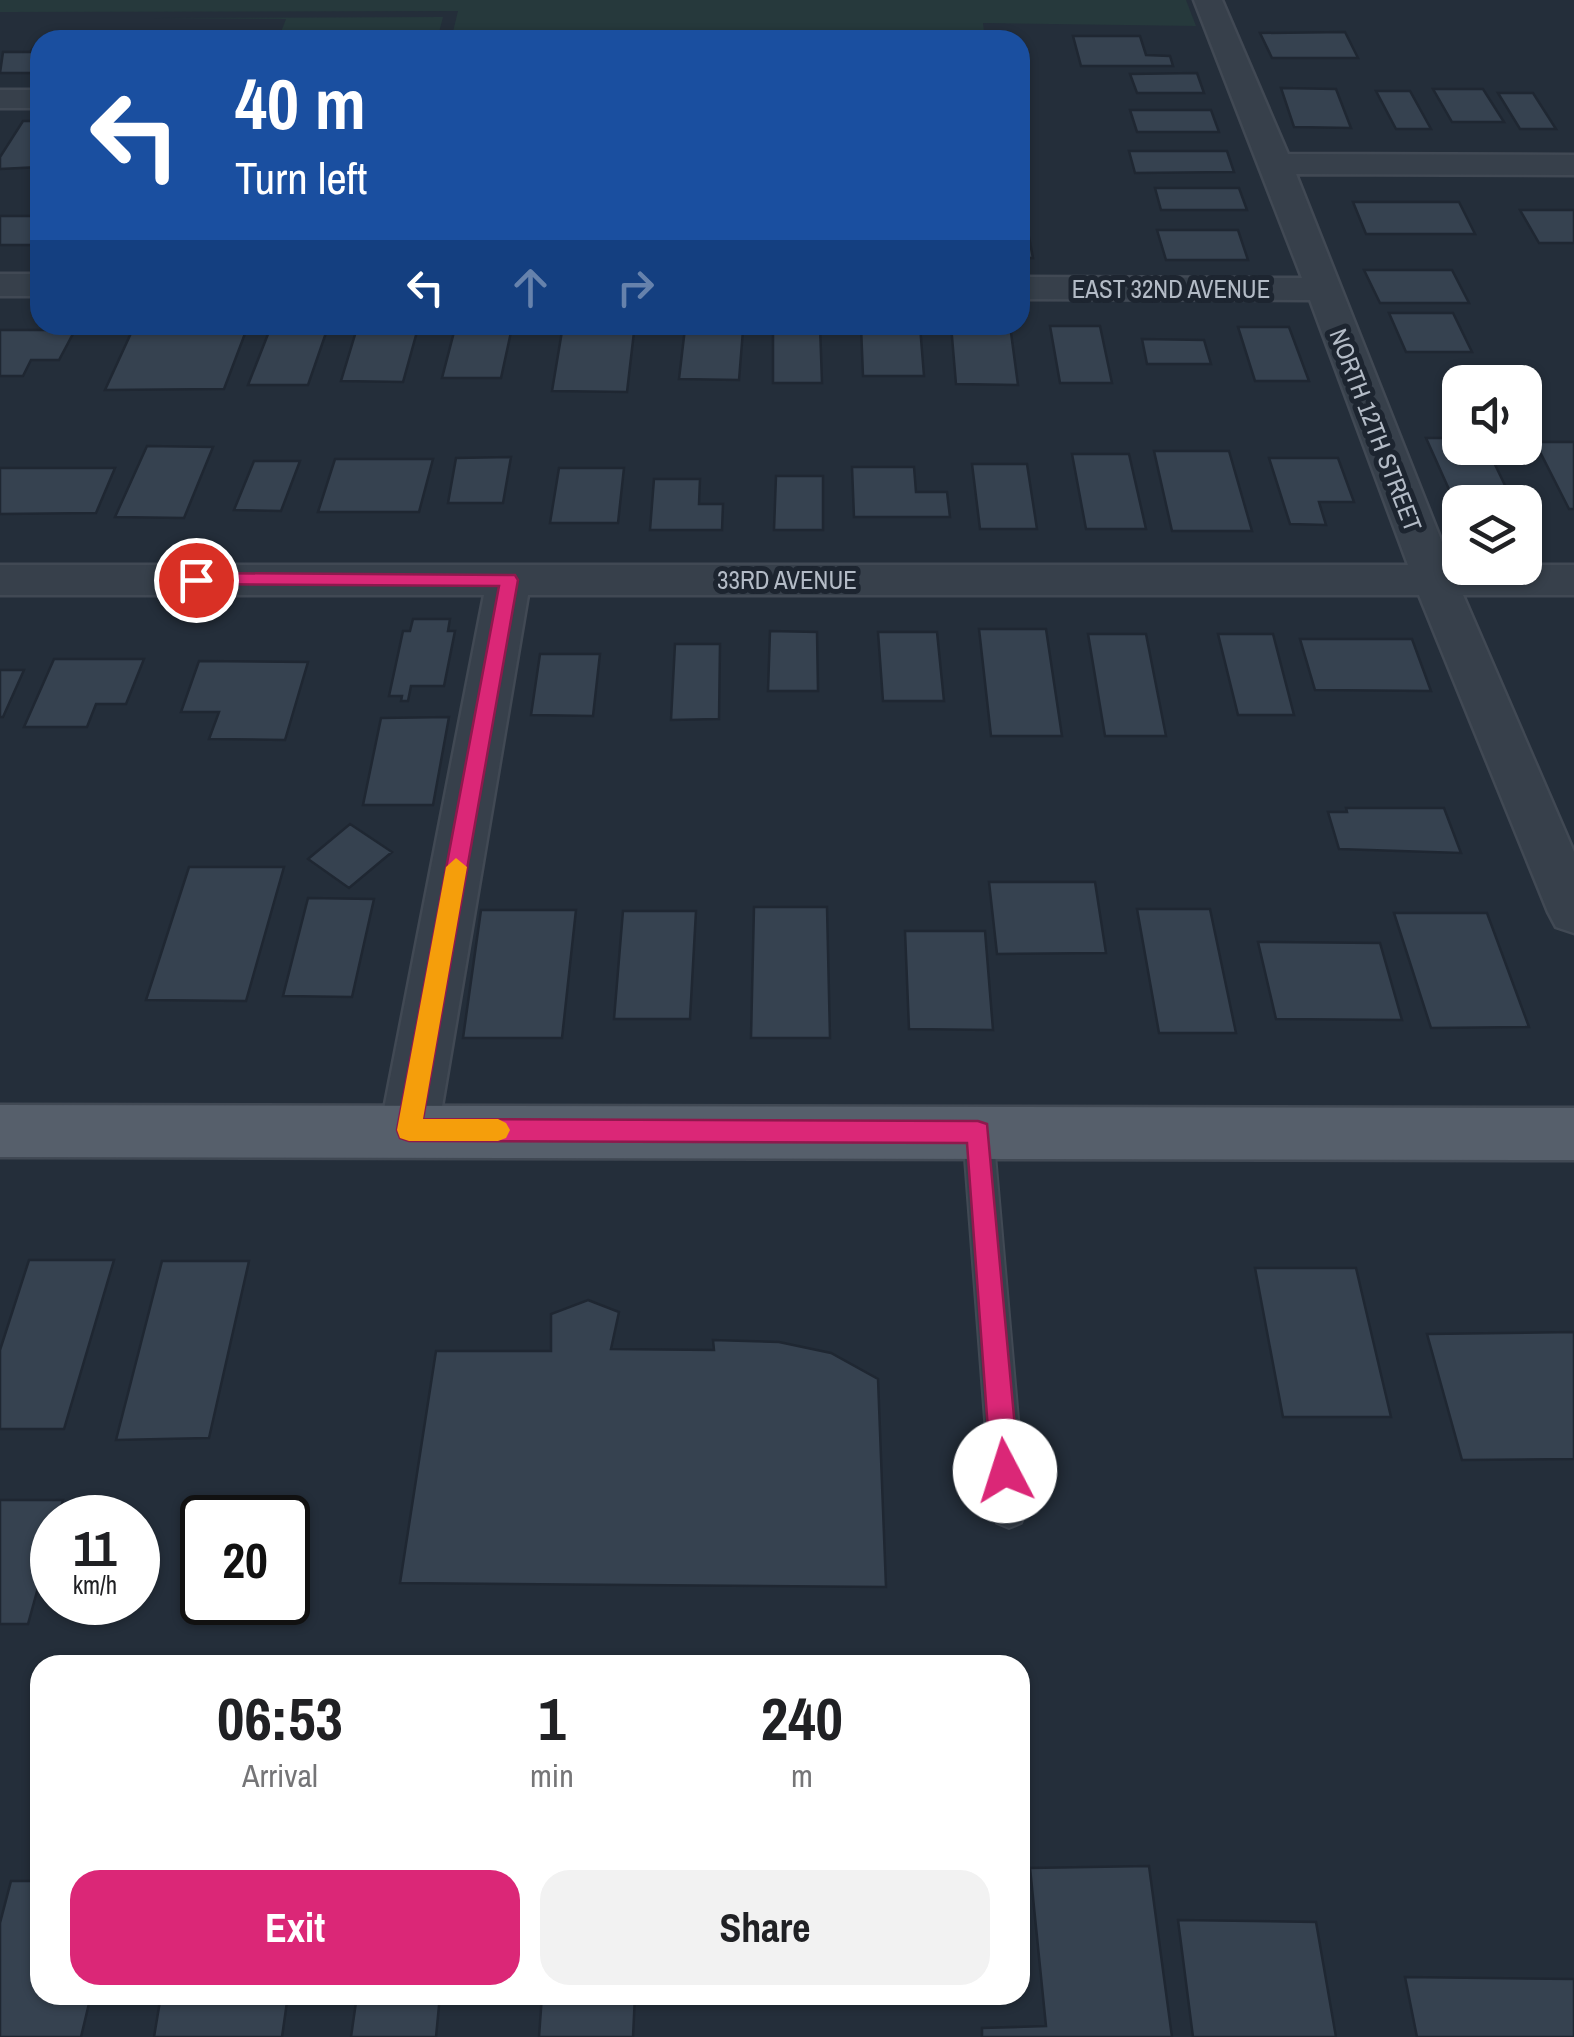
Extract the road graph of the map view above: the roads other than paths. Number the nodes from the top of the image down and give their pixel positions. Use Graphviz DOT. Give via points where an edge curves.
graph roads {
  1 [pos="1208,0"];
  2 [pos="0,100"];
  3 [pos="30,100"];
  4 [pos="1276,164"];
  5 [pos="1574,166"];
  6 [pos="0,285"];
  7 [pos="30,286"];
  8 [pos="1030,288"];
  9 [pos="1322,290"];
  10 [pos="0,580"];
  11 [pos="509,580"];
  12 [pos="1435,580"];
  13 [pos="1574,580"];
  14 [pos="1574,912"];
  15 [pos="409,1130"];
  16 [pos="0,1131"];
  17 [pos="978,1132"];
  18 [pos="1574,1134"];
  19 [pos="1008,1511"];
  1 -- 4 [label="street, NORTH 12TH STREET"];
  2 -- 3 [label="street"];
  4 -- 5 [label="street"];
  4 -- 9 [label="street, NORTH 12TH STREET"];
  6 -- 7 [label="street"];
  8 -- 9 [label="street, EAST 32ND AVENUE"];
  9 -- 12 [label="street, NORTH 12TH STREET"];
  10 -- 11 [label="street, 33RD AVENUE"];
  11 -- 12 [label="street, 33RD AVENUE"];
  11 -- 15 [label="street"];
  12 -- 13 [label="street, 33RD AVENUE"];
  12 -- 14 [label="street, NORTH 12TH STREET"];
  15 -- 16 [label="main road"];
  15 -- 17 [label="main road"];
  17 -- 18 [label="main road"];
  17 -- 19 [label="lane"];
}
